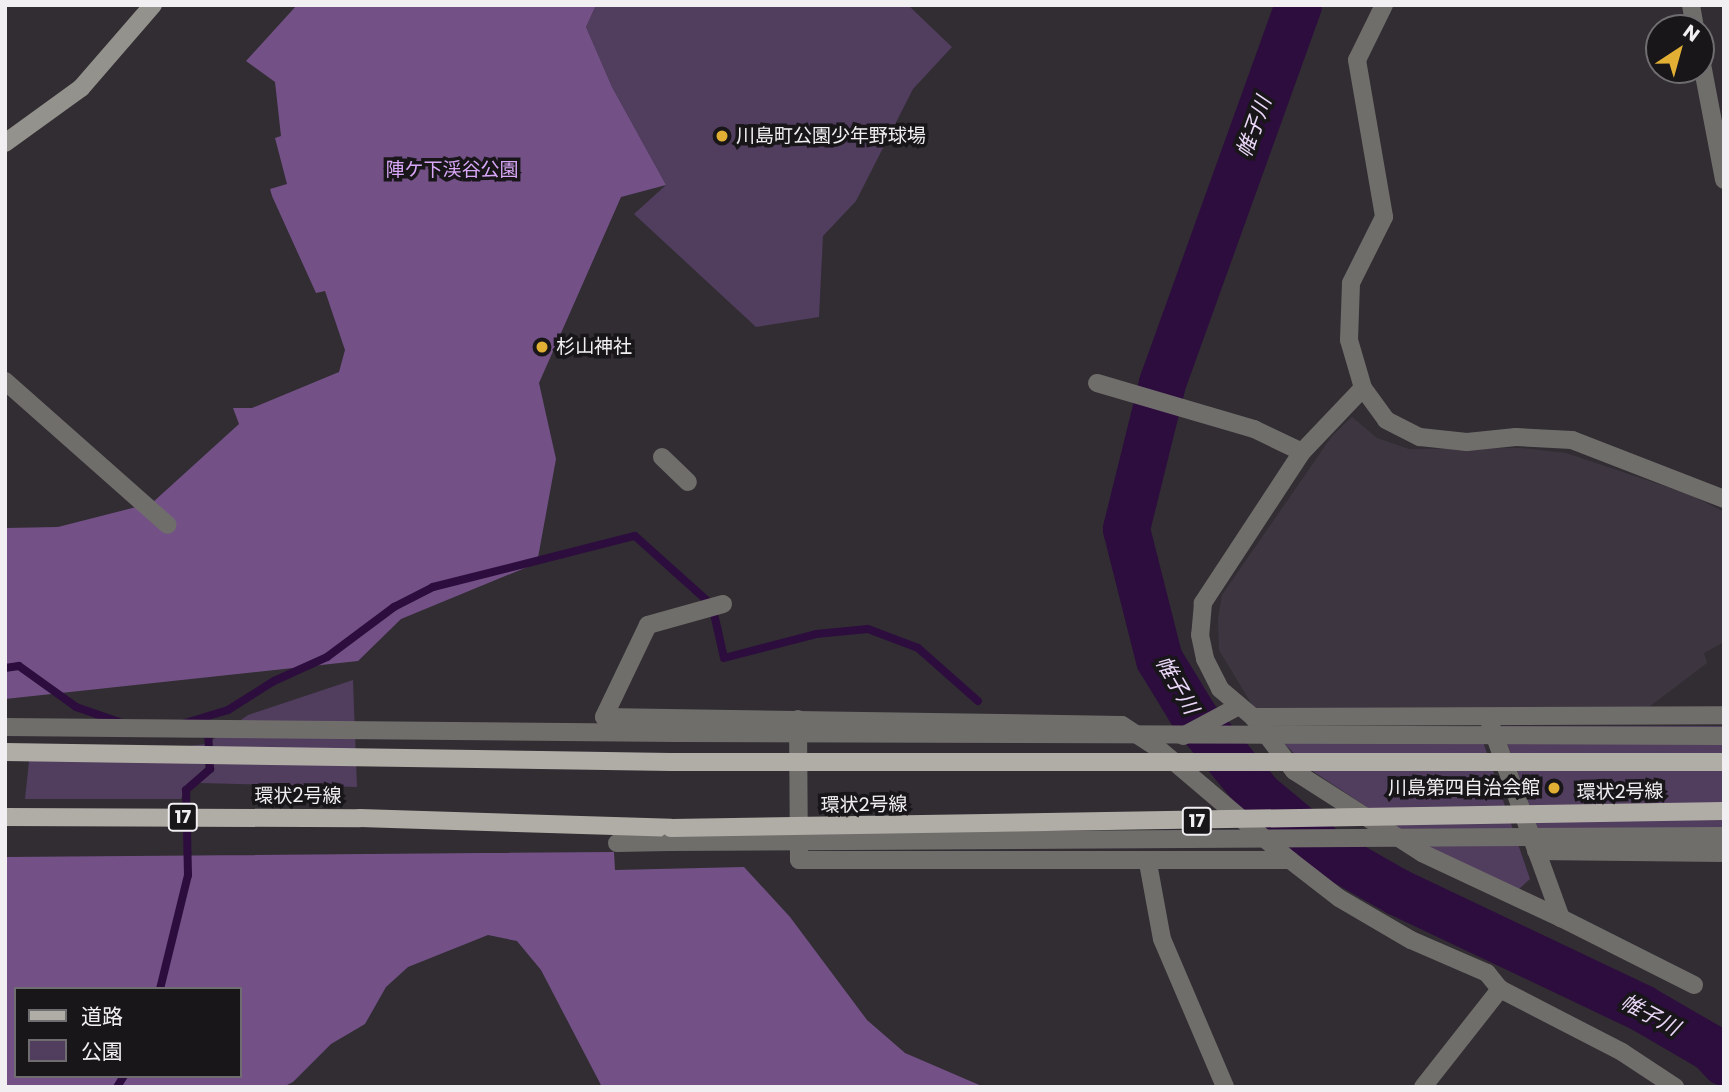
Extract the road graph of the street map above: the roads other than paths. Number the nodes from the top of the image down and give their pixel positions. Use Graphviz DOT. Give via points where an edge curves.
graph roads {
  1 [pos="153,5"];
  2 [pos="1384,5"];
  3 [pos="1706,84"];
  4 [pos="5,142"];
  5 [pos="1724,180"];
  6 [pos="5,382"];
  7 [pos="1097,383"];
  8 [pos="1363,388"];
  9 [pos="1302,452"];
  10 [pos="662,457"];
  11 [pos="688,482"];
  12 [pos="1724,499"];
  13 [pos="168,525"];
  14 [pos="715,605"];
  15 [pos="1234,709"];
  16 [pos="1724,715"];
  17 [pos="1487,716"];
  18 [pos="1253,717"];
  19 [pos="798,719"];
  20 [pos="5,727"];
  21 [pos="1724,736"];
  22 [pos="1158,749"];
  23 [pos="5,752"];
  24 [pos="1724,762"];
  25 [pos="1724,811"];
  26 [pos="5,817"];
  27 [pos="670,835"];
  28 [pos="1724,836"];
  29 [pos="617,843"];
  30 [pos="1536,851"];
  31 [pos="1724,853"];
  32 [pos="1290,860"];
  33 [pos="1148,863"];
  34 [pos="1561,918"];
  35 [pos="1695,985"];
  36 [pos="1500,989"];
  37 [pos="1225,1087"];
  38 [pos="1423,1087"];
  39 [pos="1675,1087"];
  1 -- 4 [label="street" via="80,88"];
  2 -- 8 [label="street" via="1357,60 1384,217 1351,283 1349,340"];
  3 -- 5 [label="street"];
  6 -- 13 [label="street"];
  7 -- 9 [label="street" via="1254,429"];
  8 -- 9 [label="street"];
  8 -- 12 [label="street" via="1386,420 1420,438 1572,440"];
  9 -- 15 [label="street" via="1203,603 1200,635 1205,659"];
  10 -- 11 [label="street"];
  14 -- 19 [label="street" via="648,625 604,717"];
  15 -- 18 [label="street"];
  15 -- 22 [label="street, bridge"];
  16 -- 17 [label="street"];
  17 -- 18 [label="street"];
  17 -- 30 [label="street"];
  18 -- 34 [label="street" via="1294,771 1422,853"];
  19 -- 22 [label="street" via="1122,724"];
  19 -- 33 [label="street" via="799,860"];
  20 -- 21 [label="street, bridge"];
  22 -- 32 [label="street"];
  23 -- 24 [label="main road, 環状2号線, bridge" via="671,762"];
  25 -- 27 [label="main road, 環状2号線 / 17, bridge"];
  26 -- 27 [label="main road, 環状2号線 / 17" via="360,818"];
  27 -- 28 [label="street, bridge"];
  27 -- 29 [label="street"];
  30 -- 31 [label="street"];
  30 -- 34 [label="street"];
  32 -- 33 [label="street"];
  32 -- 36 [label="street" via="1339,898 1411,940 1487,973"];
  33 -- 37 [label="street" via="1162,939"];
  34 -- 35 [label="street"];
  36 -- 38 [label="street"];
  36 -- 39 [label="street" via="1622,1052"];
}
